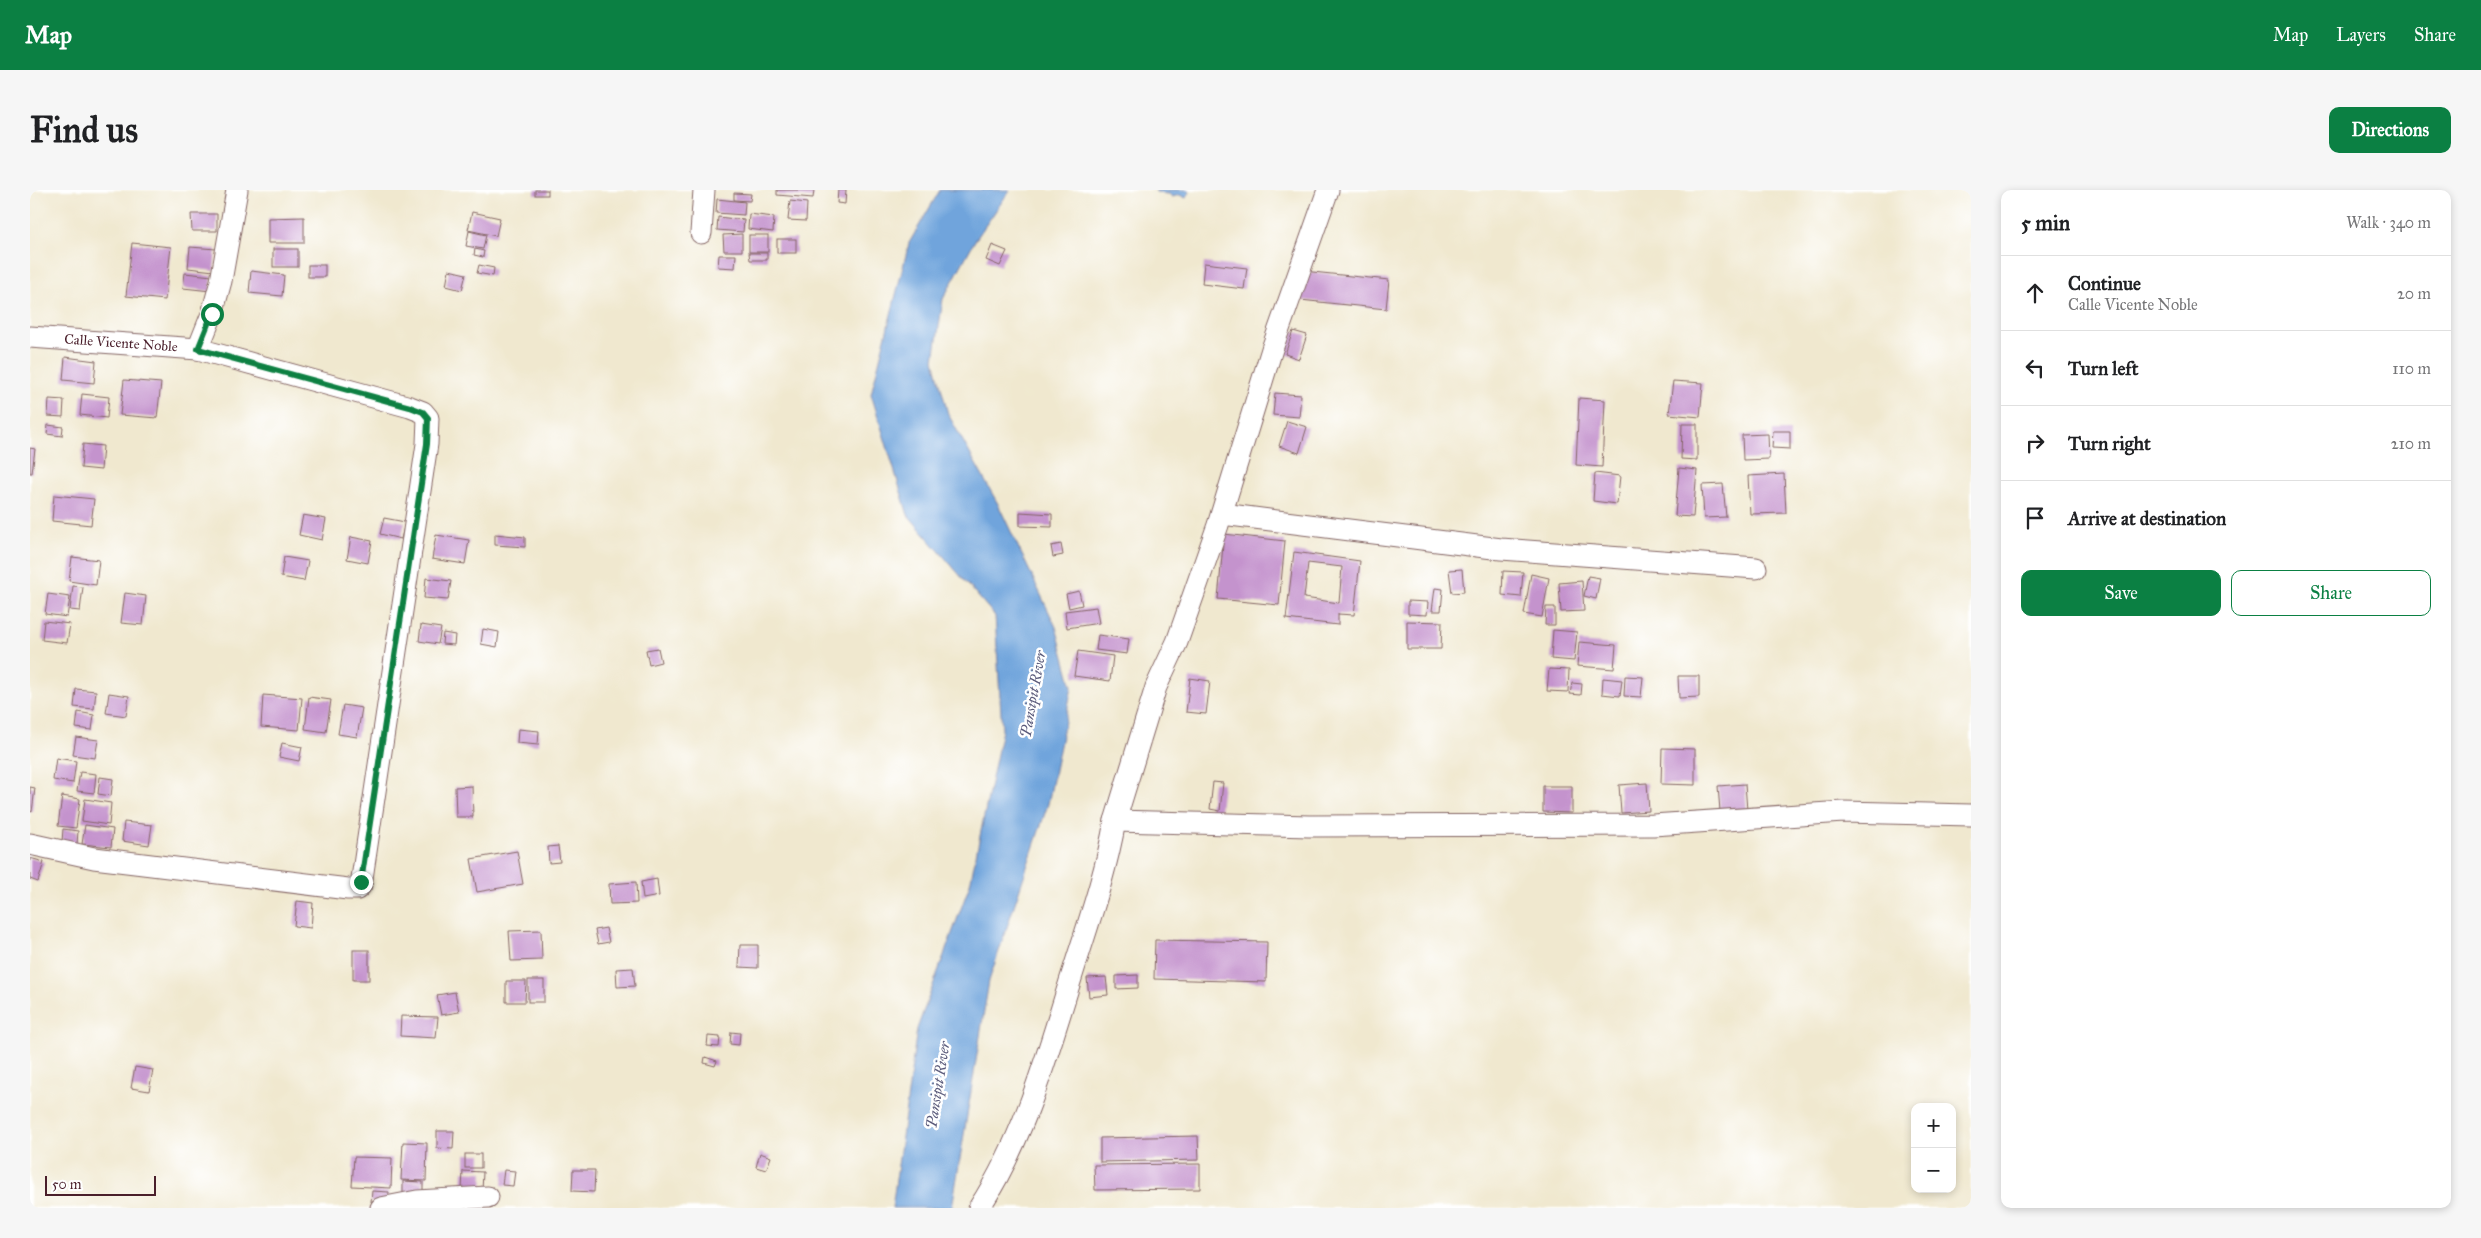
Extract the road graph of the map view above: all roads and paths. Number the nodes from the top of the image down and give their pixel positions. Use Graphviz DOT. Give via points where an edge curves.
graph roads {
  1 [pos="237,190"];
  2 [pos="704,190"];
  3 [pos="1328,190"];
  4 [pos="701,233"];
  5 [pos="30,336"];
  6 [pos="198,349"];
  7 [pos="1222,514"];
  8 [pos="1756,568"];
  9 [pos="1971,815"];
  10 [pos="1115,821"];
  11 [pos="30,844"];
  12 [pos="488,1197"];
  13 [pos="381,1208"];
  14 [pos="979,1208"];
  1 -- 6 [label="street, Calle Vicente Noble" via="222,281"];
  2 -- 4 [label="street"];
  3 -- 7 [label="street" via="1272,349"];
  5 -- 6 [label="street, Calle Vicente Noble"];
  6 -- 11 [label="street" via="410,407 423,412 428,418 418,512 360,885 357,889 348,889 94,858"];
  7 -- 8 [label="street" via="1501,549"];
  7 -- 10 [label="street" via="1177,642 1156,687"];
  9 -- 10 [label="street" via="1843,812 1652,825 1308,826"];
  10 -- 14 [label="street" via="1091,913 1022,1128 997,1180"];
  12 -- 13 [label="street" via="417,1201"];
}
